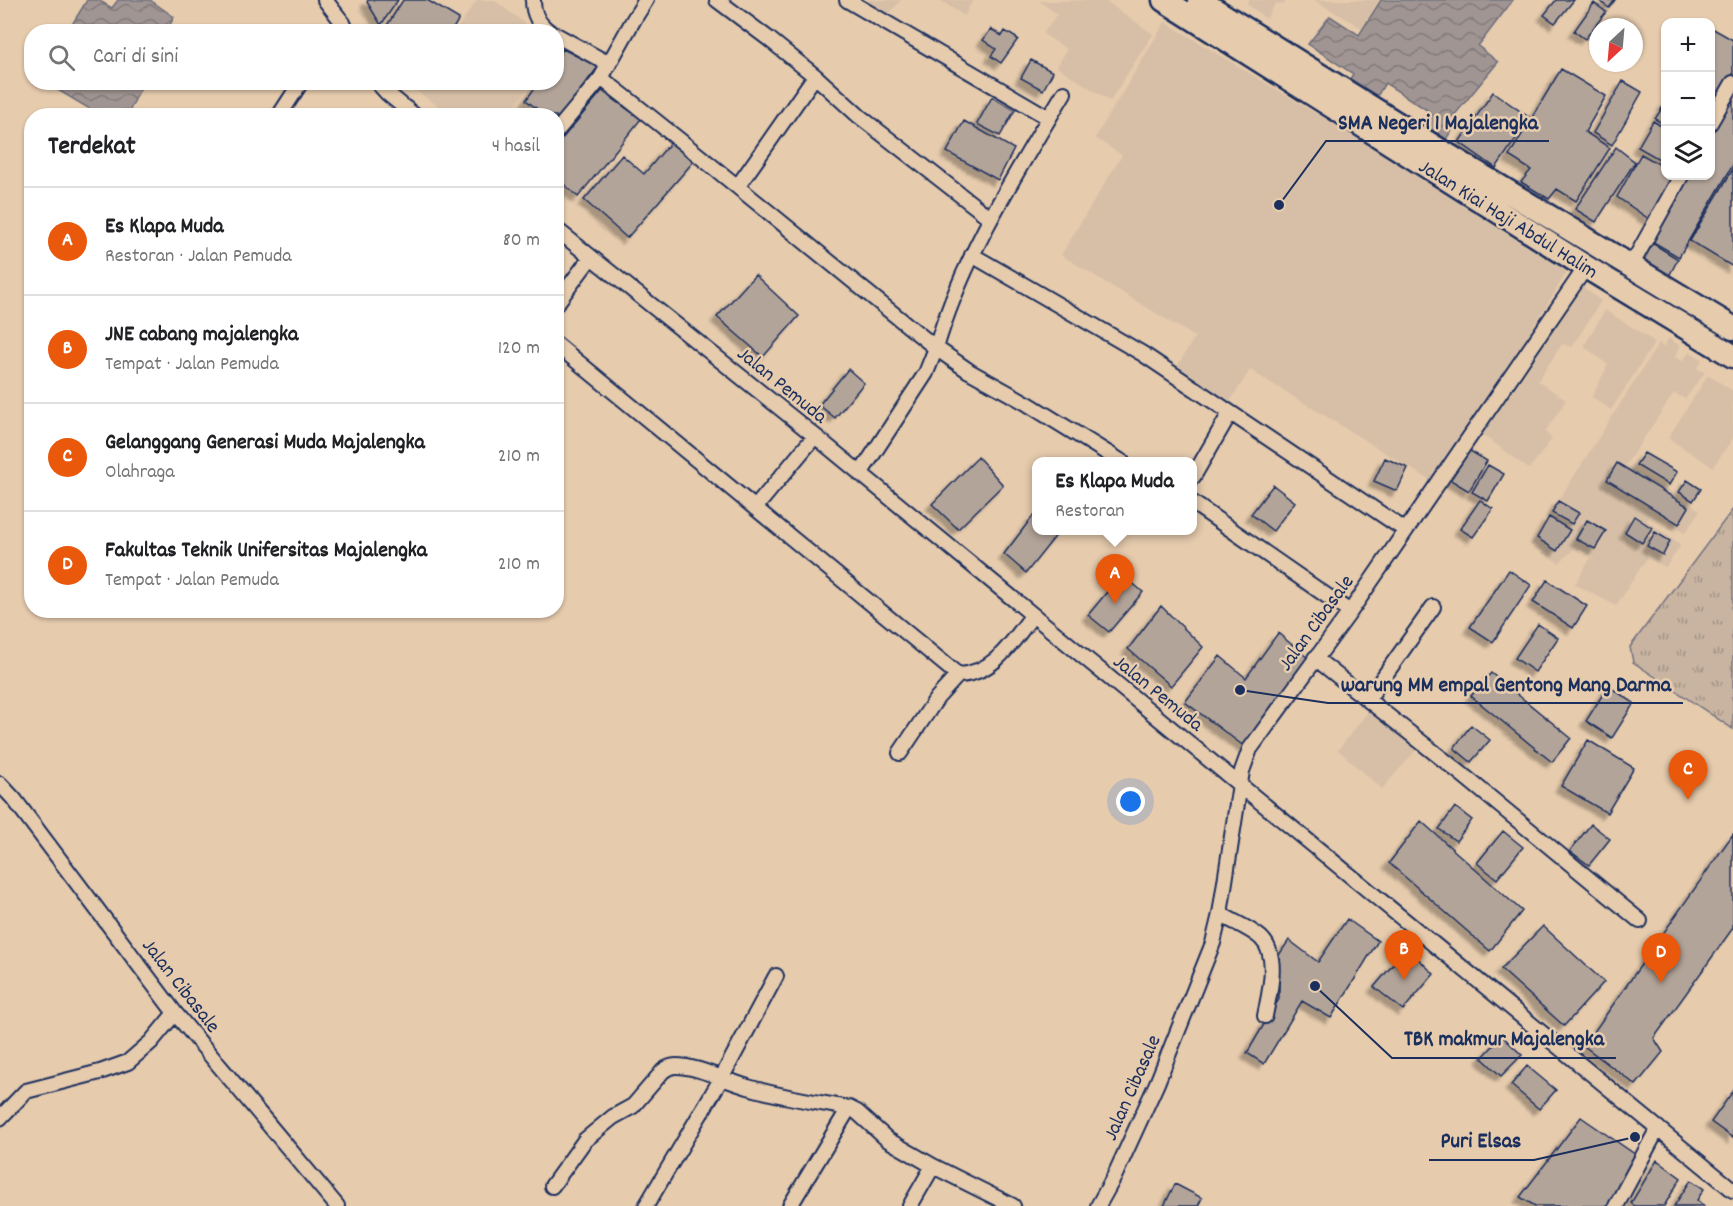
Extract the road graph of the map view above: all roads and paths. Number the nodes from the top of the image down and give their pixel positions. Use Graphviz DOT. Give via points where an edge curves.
graph roads {
  1 [pos="325,0"];
  2 [pos="533,0"];
  3 [pos="646,0"];
  4 [pos="717,0"];
  5 [pos="848,0"];
  6 [pos="1164,0"];
  7 [pos="1199,0"];
  8 [pos="339,24"];
  9 [pos="541,24"];
  10 [pos="564,40"];
  11 [pos="609,64"];
  12 [pos="815,76"];
  13 [pos="601,78"];
  14 [pos="1733,83"];
  15 [pos="296,90"];
  16 [pos="384,90"];
  17 [pos="1064,93"];
  18 [pos="284,108"];
  19 [pos="405,108"];
  20 [pos="1715,114"];
  21 [pos="1048,118"];
  22 [pos="564,122"];
  23 [pos="1679,180"];
  24 [pos="738,186"];
  25 [pos="990,218"];
  26 [pos="564,235"];
  27 [pos="972,255"];
  28 [pos="591,257"];
  29 [pos="1631,266"];
  30 [pos="1586,267"];
  31 [pos="564,293"];
  32 [pos="1733,328"];
  33 [pos="936,348"];
  34 [pos="564,351"];
  35 [pos="1733,356"];
  36 [pos="1230,413"];
  37 [pos="815,436"];
  38 [pos="1114,457"];
  39 [pos="1197,470"];
  40 [pos="860,474"];
  41 [pos="1197,506"];
  42 [pos="755,507"];
  43 [pos="1405,530"];
  44 [pos="1433,607"];
  45 [pos="1350,612"];
  46 [pos="1032,616"];
  47 [pos="1315,658"];
  48 [pos="958,675"];
  49 [pos="1368,699"];
  50 [pos="900,753"];
  51 [pos="0,784"];
  52 [pos="1241,786"];
  53 [pos="1220,914"];
  54 [pos="1640,921"];
  55 [pos="776,976"];
  56 [pos="175,1013"];
  57 [pos="1265,1016"];
  58 [pos="721,1079"];
  59 [pos="849,1108"];
  60 [pos="0,1118"];
  61 [pos="1658,1128"];
  62 [pos="933,1166"];
  63 [pos="552,1186"];
  64 [pos="1733,1190"];
  65 [pos="337,1206"];
  66 [pos="646,1206"];
  67 [pos="790,1206"];
  68 [pos="910,1206"];
  69 [pos="1013,1206"];
  70 [pos="1098,1206"];
  71 [pos="1616,1206"];
  1 -- 8 [label="street"];
  2 -- 9 [label="street" via="533,11"];
  3 -- 11 [label="street"];
  4 -- 12 [label="street"];
  5 -- 21 [label="street"];
  6 -- 30 [label="main road, Jalan Kiai Haji Abdul Halim"];
  7 -- 29 [label="main road, Jalan Kiai Haji Abdul Halim"];
  10 -- 11 [label="street"];
  11 -- 13 [label="street"];
  12 -- 24 [label="street"];
  12 -- 25 [label="street" via="859,116"];
  13 -- 22 [label="street"];
  13 -- 24 [label="street"];
  14 -- 20 [label="street"];
  15 -- 18 [label="street"];
  16 -- 19 [label="street"];
  17 -- 21 [label="street"];
  21 -- 25 [label="street"];
  23 -- 29 [label="street"];
  24 -- 33 [label="street"];
  25 -- 27 [label="street"];
  26 -- 28 [label="street, Jalan Pemuda"];
  27 -- 33 [label="street" via="958,282"];
  27 -- 36 [label="street" via="1143,354"];
  28 -- 31 [label="street"];
  28 -- 37 [label="street, Jalan Pemuda"];
  29 -- 32 [label="main road, Jalan Kiai Haji Abdul Halim"];
  30 -- 35 [label="main road, Jalan Kiai Haji Abdul Halim"];
  30 -- 43 [label="street, Jalan Cibasale"];
  33 -- 38 [label="street"];
  33 -- 40 [label="street" via="926,373"];
  34 -- 42 [label="street"];
  36 -- 39 [label="street"];
  36 -- 43 [label="street"];
  37 -- 40 [label="street, Jalan Pemuda"];
  37 -- 42 [label="street"];
  40 -- 46 [label="street, Jalan Pemuda"];
  41 -- 45 [label="street"];
  42 -- 48 [label="street"];
  43 -- 45 [label="street, Jalan Cibasale"];
  44 -- 49 [label="street"];
  45 -- 47 [label="street, Jalan Cibasale"];
  46 -- 48 [label="street" via="987,668 971,675"];
  46 -- 52 [label="street, Jalan Pemuda"];
  47 -- 49 [label="street"];
  47 -- 52 [label="street, Jalan Cibasale" via="1250,749"];
  48 -- 50 [label="street" via="937,698"];
  49 -- 54 [label="street"];
  51 -- 56 [label="street, Jalan Cibasale"];
  52 -- 53 [label="street, Jalan Cibasale"];
  52 -- 61 [label="street, Jalan Pemuda"];
  53 -- 57 [label="street" via="1262,939 1271,956"];
  53 -- 70 [label="street, Jalan Cibasale" via="1201,976 1157,1083"];
  55 -- 58 [label="street"];
  56 -- 60 [label="street" via="128,1062 26,1091"];
  56 -- 65 [label="street, Jalan Cibasale"];
  58 -- 59 [label="street" via="791,1098"];
  58 -- 63 [label="street" via="669,1067 633,1106 585,1140"];
  58 -- 66 [label="street"];
  59 -- 62 [label="street" via="888,1140"];
  59 -- 67 [label="street"];
  61 -- 64 [label="street, Jalan Pemuda"];
  61 -- 71 [label="street"];
  62 -- 68 [label="street"];
  62 -- 69 [label="street"];
}
